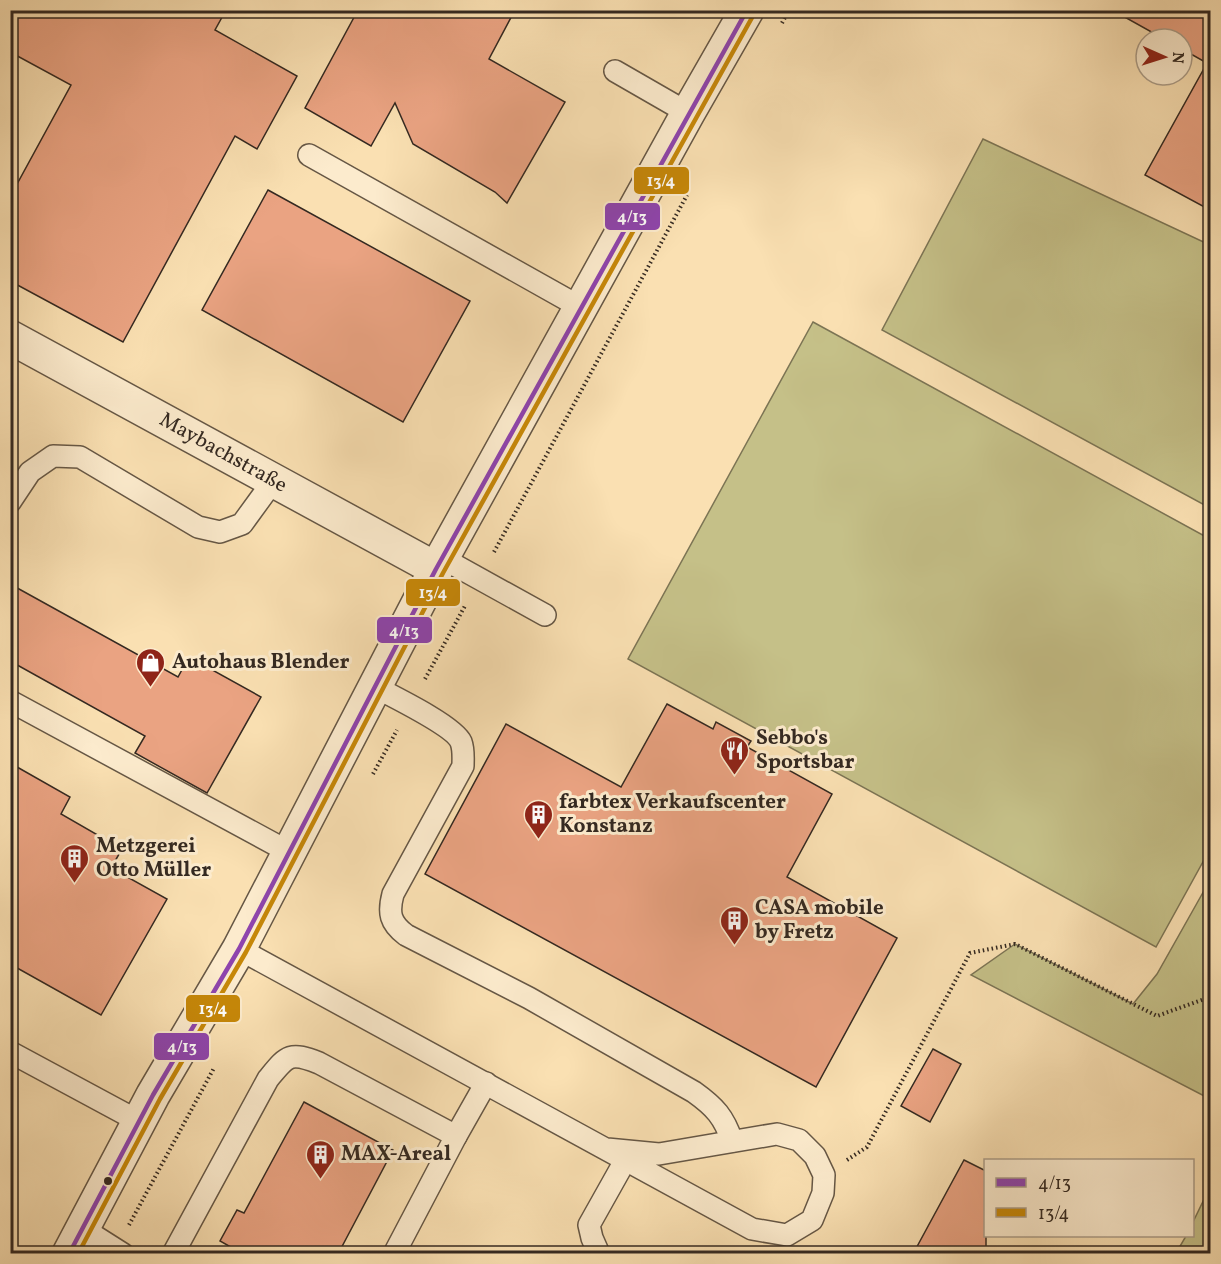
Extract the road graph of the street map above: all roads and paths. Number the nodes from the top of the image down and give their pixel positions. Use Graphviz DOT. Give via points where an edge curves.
graph roads {
  1 [pos="747,10"];
  2 [pos="789,10"];
  3 [pos="778,28"];
  4 [pos="615,71"];
  5 [pos="688,113"];
  6 [pos="309,155"];
  7 [pos="689,192"];
  8 [pos="580,307"];
  9 [pos="10,336"];
  10 [pos="273,480"];
  11 [pos="10,502"];
  12 [pos="439,563"];
  13 [pos="479,579"];
  14 [pos="544,615"];
  15 [pos="375,687"];
  16 [pos="10,701"];
  17 [pos="410,706"];
  18 [pos="370,779"];
  19 [pos="289,852"];
  20 [pos="239,949"];
  21 [pos="1210,997"];
  22 [pos="10,1052"];
  23 [pos="218,1060"];
  24 [pos="486,1083"];
  25 [pos="140,1122"];
  26 [pos="456,1136"];
  27 [pos="732,1141"];
  28 [pos="607,1149"];
  29 [pos="626,1159"];
  30 [pos="824,1175"];
  31 [pos="75,1241"];
  32 [pos="120,1251"];
  33 [pos="173,1254"];
  34 [pos="394,1254"];
  35 [pos="599,1254"];
  1 -- 5 [label="street"];
  2 -- 3 [label="path"];
  4 -- 5 [label="lane"];
  5 -- 8 [label="street"];
  6 -- 8 [label="lane"];
  7 -- 13 [label="path"];
  8 -- 12 [label="street"];
  9 -- 10 [label="street, Maybachstraße"];
  10 -- 11 [label="lane" via="242,524 220,532 198,526 80,457 53,456 45,461 30,472"];
  10 -- 12 [label="street, Maybachstraße"];
  12 -- 13 [label="lane"];
  12 -- 15 [label="street"];
  13 -- 14 [label="lane"];
  13 -- 17 [label="path"];
  15 -- 17 [label="lane"];
  15 -- 19 [label="street"];
  16 -- 19 [label="lane"];
  17 -- 18 [label="path"];
  17 -- 27 [label="lane" via="453,733 460,741 463,766 393,894 390,903 395,927 694,1092 711,1104 726,1123"];
  19 -- 20 [label="street"];
  20 -- 24 [label="lane"];
  20 -- 25 [label="street"];
  21 -- 30 [label="path" via="1157,1016 1015,944 970,953 867,1148"];
  22 -- 25 [label="lane"];
  23 -- 32 [label="path"];
  24 -- 26 [label="lane"];
  24 -- 28 [label="lane"];
  25 -- 31 [label="street"];
  26 -- 33 [label="lane" via="301,1055 284,1060 268,1079"];
  26 -- 34 [label="lane"];
  27 -- 28 [label="lane" via="659,1154"];
  27 -- 30 [label="lane" via="777,1134 799,1140 815,1156"];
  28 -- 29 [label="lane"];
  29 -- 30 [label="lane" via="752,1229 787,1235 812,1220 823,1193"];
  29 -- 35 [label="lane" via="589,1225"];
  31 -- 32 [label="lane"];
}
